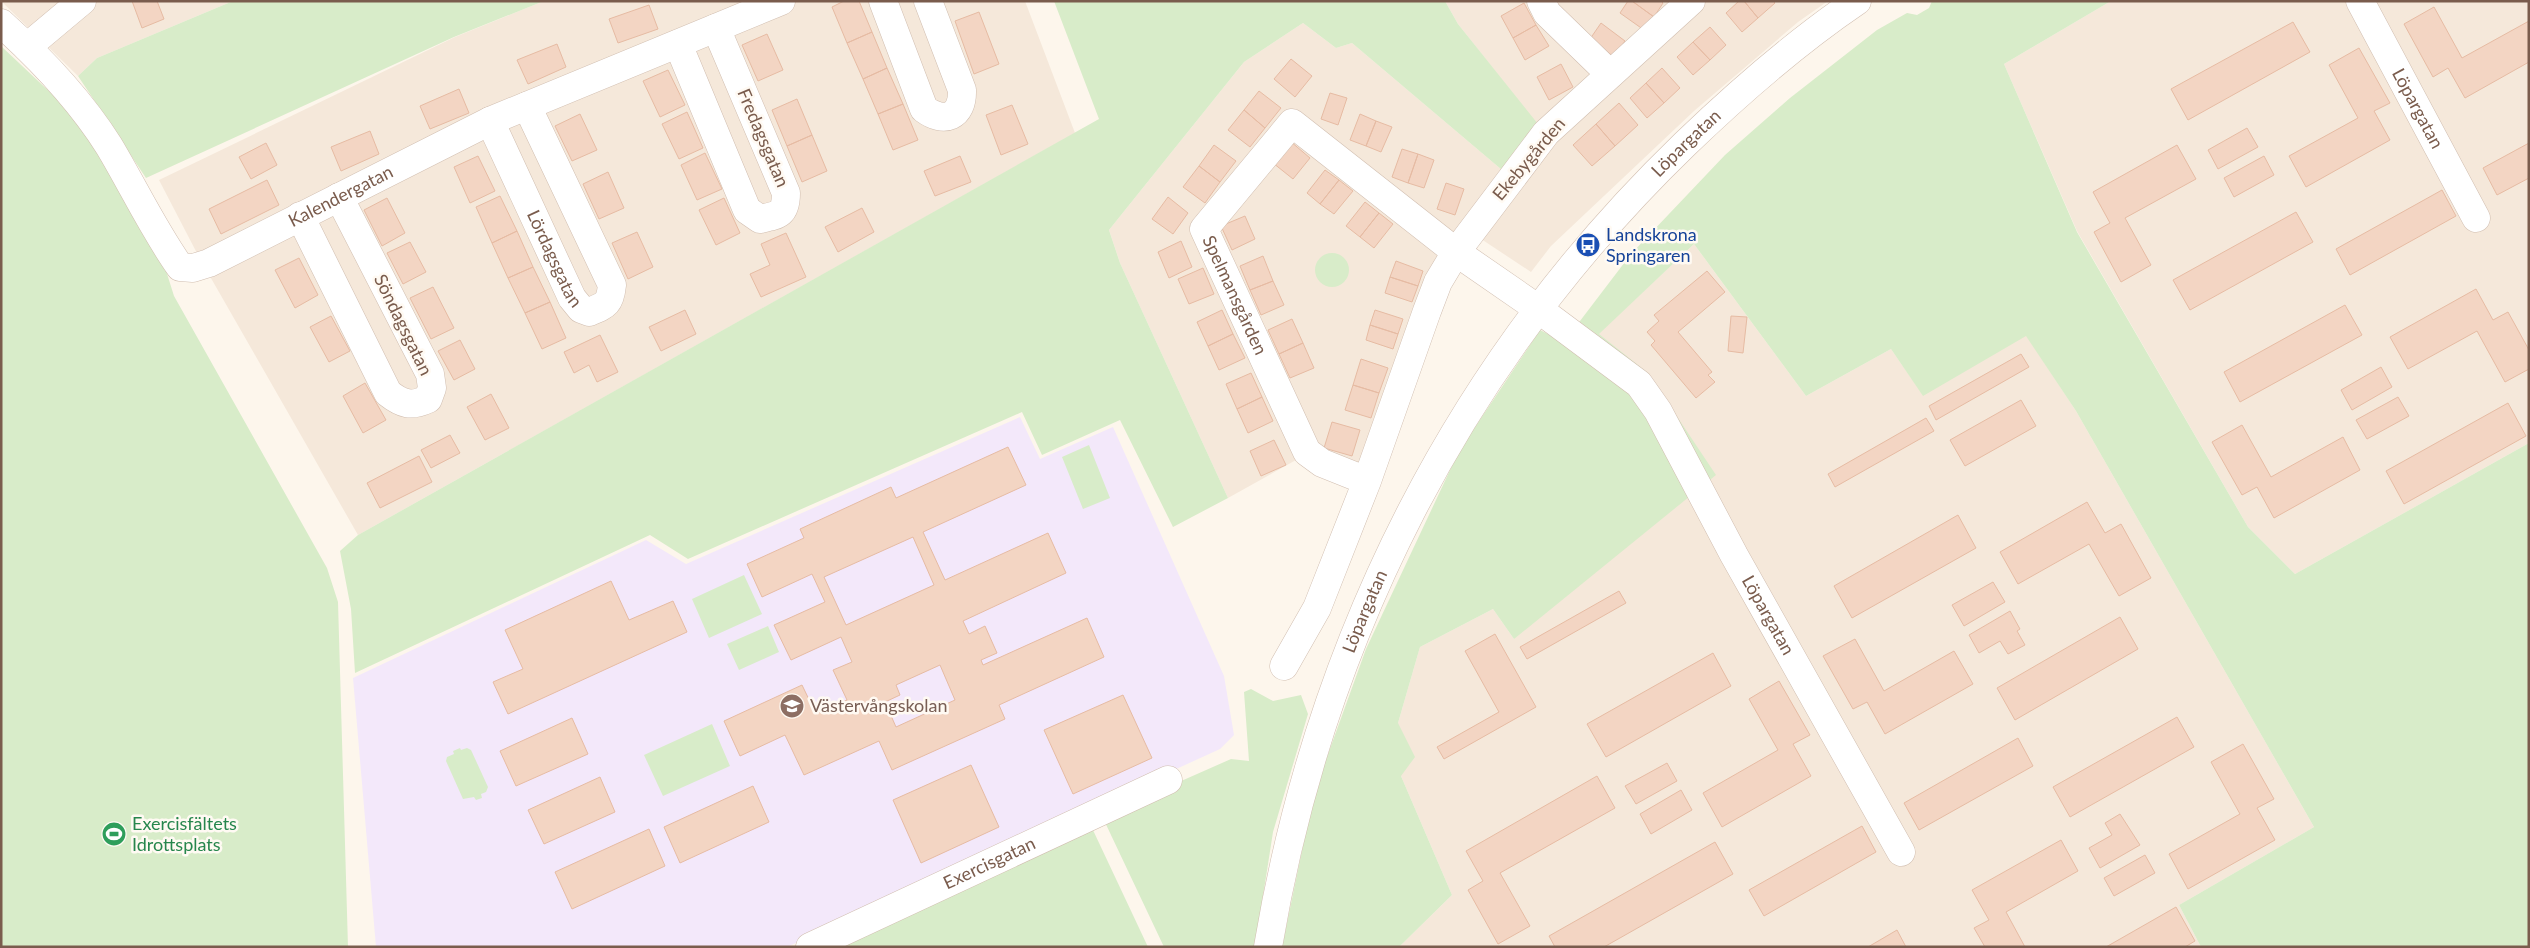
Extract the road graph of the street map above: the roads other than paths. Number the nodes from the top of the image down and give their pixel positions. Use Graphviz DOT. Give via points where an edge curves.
graph roads {
  1 [pos="82,1"];
  2 [pos="781,1"];
  3 [pos="883,1"];
  4 [pos="928,1"];
  5 [pos="1541,1"];
  6 [pos="1691,1"];
  7 [pos="1857,1"];
  8 [pos="2360,1"];
  9 [pos="1,23"];
  10 [pos="716,28"];
  11 [pos="678,44"];
  12 [pos="27,47"];
  13 [pos="1610,74"];
  14 [pos="527,106"];
  15 [pos="490,121"];
  16 [pos="339,197"];
  17 [pos="300,216"];
  18 [pos="2476,218"];
  19 [pos="1456,252"];
  20 [pos="1538,308"];
  21 [pos="1367,481"];
  22 [pos="1284,666"];
  23 [pos="1168,780"];
  24 [pos="1901,852"];
  25 [pos="810,947"];
  26 [pos="1268,947"];
  1 -- 12 [label="street"];
  2 -- 10 [label="street, Kalendergatan"];
  3 -- 4 [label="street" via="924,109 935,117 945,117 956,112 962,102 962,90"];
  5 -- 13 [label="street" via="1547,13"];
  6 -- 13 [label="street, Ekebygården"];
  7 -- 20 [label="street, Löpargatan" via="1724,106 1648,180 1590,243"];
  8 -- 18 [label="street, Löpargatan"];
  9 -- 12 [label="street, Kalendergatan"];
  10 -- 11 [label="street, Kalendergatan"];
  10 -- 11 [label="street, Fredagsgatan" via="786,193 786,206 779,214 760,219 747,210"];
  11 -- 14 [label="street, Kalendergatan"];
  12 -- 17 [label="street, Kalendergatan" via="68,91 107,144 180,267 193,268 209,263"];
  13 -- 19 [label="street, Ekebygården" via="1546,133"];
  14 -- 15 [label="street, Kalendergatan"];
  14 -- 15 [label="street, Lördagsgatan" via="612,285 611,297 605,306 589,312 581,309 572,298"];
  15 -- 16 [label="street, Kalendergatan"];
  16 -- 17 [label="street, Kalendergatan"];
  16 -- 17 [label="street, Söndagsgatan" via="430,374 432,388 428,398 409,405 388,392"];
  19 -- 20 [label="street, Spelmansgården"];
  19 -- 21 [label="street" via="1438,282"];
  19 -- 21 [label="street, Spelmansgården" via="1292,123 1204,229 1307,452 1322,463"];
  20 -- 24 [label="street, Löpargatan" via="1639,384 1658,411 1734,555"];
  20 -- 26 [label="street, Löpargatan" via="1486,382 1428,477 1363,613 1305,781"];
  21 -- 22 [label="street" via="1317,608"];
  23 -- 25 [label="street, Exercisgatan"];
}
